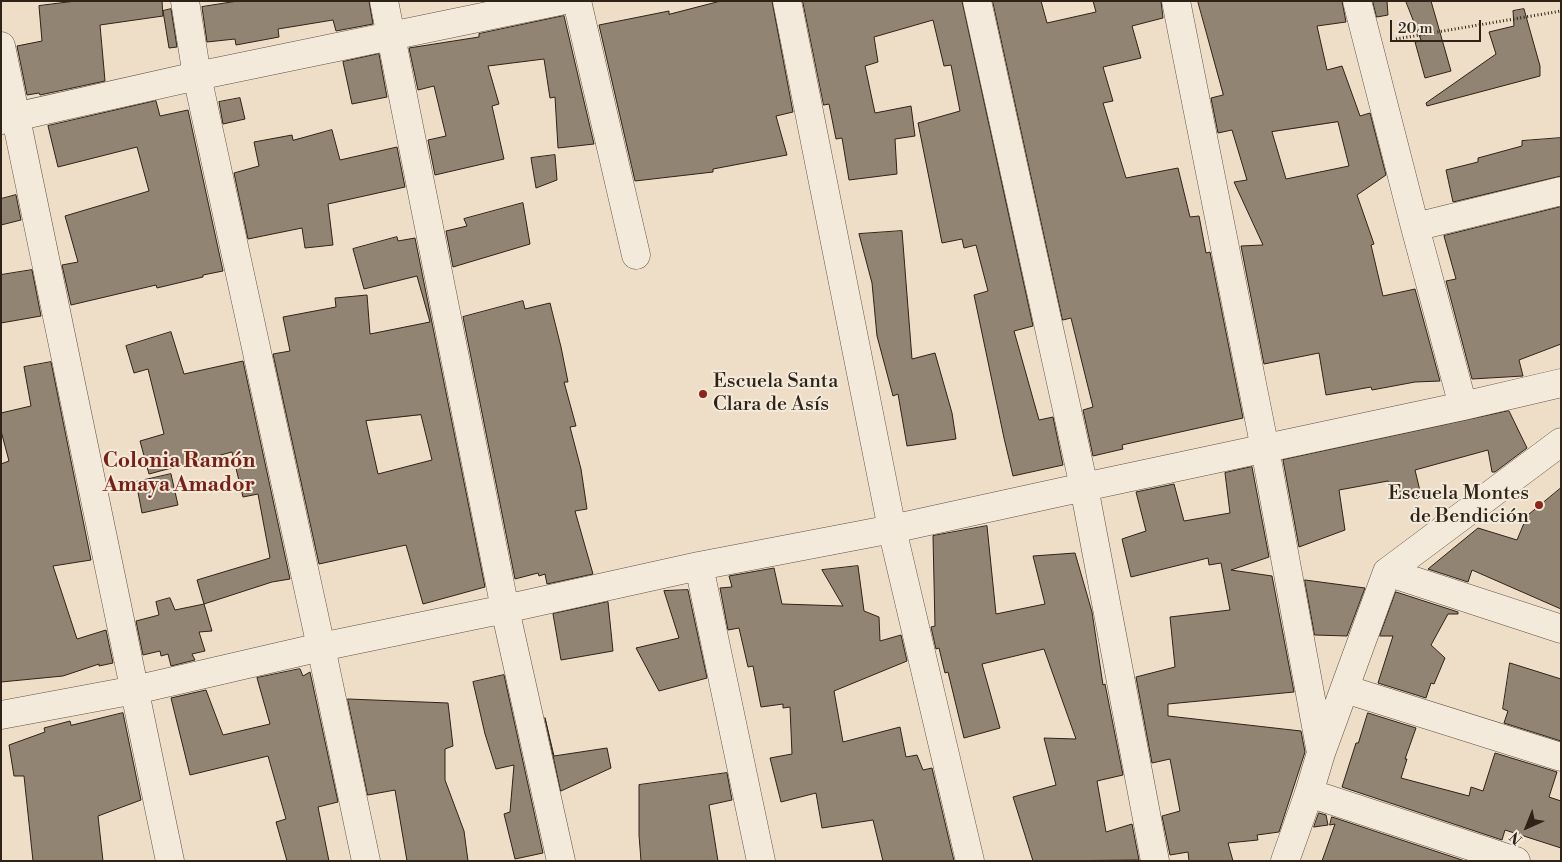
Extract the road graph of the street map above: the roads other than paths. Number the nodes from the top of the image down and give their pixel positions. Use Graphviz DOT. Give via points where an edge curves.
graph roads {
  1 [pos="185,1"];
  2 [pos="384,1"];
  3 [pos="560,1"];
  4 [pos="577,1"];
  5 [pos="787,1"];
  6 [pos="977,1"];
  7 [pos="1176,1"];
  8 [pos="1357,1"];
  9 [pos="391,37"];
  10 [pos="1,46"];
  11 [pos="197,76"];
  12 [pos="8,119"];
  13 [pos="1561,191"];
  14 [pos="1415,227"];
  15 [pos="636,255"];
  16 [pos="1561,383"];
  17 [pos="1463,406"];
  18 [pos="1561,442"];
  19 [pos="1265,449"];
  20 [pos="1084,487"];
  21 [pos="892,529"];
  22 [pos="699,566"];
  23 [pos="1387,572"];
  24 [pos="506,609"];
  25 [pos="1561,629"];
  26 [pos="321,647"];
  27 [pos="1345,689"];
  28 [pos="135,690"];
  29 [pos="1,715"];
  30 [pos="1321,753"];
  31 [pos="1561,757"];
  32 [pos="1309,792"];
  33 [pos="170,861"];
  34 [pos="366,861"];
  35 [pos="562,861"];
  36 [pos="761,861"];
  37 [pos="970,861"];
  38 [pos="1156,861"];
  39 [pos="1285,861"];
  40 [pos="1516,861"];
  1 -- 11 [label="street"];
  2 -- 9 [label="street"];
  3 -- 9 [label="street"];
  4 -- 15 [label="street"];
  5 -- 21 [label="street"];
  6 -- 20 [label="street"];
  7 -- 19 [label="street"];
  8 -- 14 [label="street"];
  9 -- 11 [label="street"];
  9 -- 24 [label="street"];
  10 -- 12 [label="street"];
  11 -- 12 [label="street"];
  11 -- 26 [label="street"];
  12 -- 28 [label="street"];
  13 -- 14 [label="street"];
  14 -- 17 [label="street"];
  16 -- 17 [label="street"];
  17 -- 19 [label="street"];
  18 -- 23 [label="street"];
  19 -- 20 [label="street"];
  19 -- 30 [label="street"];
  20 -- 21 [label="street"];
  20 -- 38 [label="street"];
  21 -- 22 [label="street"];
  21 -- 37 [label="street"];
  22 -- 24 [label="street"];
  22 -- 36 [label="street"];
  23 -- 25 [label="street"];
  23 -- 27 [label="street"];
  24 -- 26 [label="street"];
  24 -- 35 [label="street"];
  26 -- 28 [label="street"];
  26 -- 34 [label="street"];
  27 -- 30 [label="street"];
  27 -- 31 [label="street"];
  28 -- 29 [label="street"];
  28 -- 33 [label="street"];
  30 -- 32 [label="street"];
  32 -- 39 [label="street"];
  32 -- 40 [label="street"];
}
